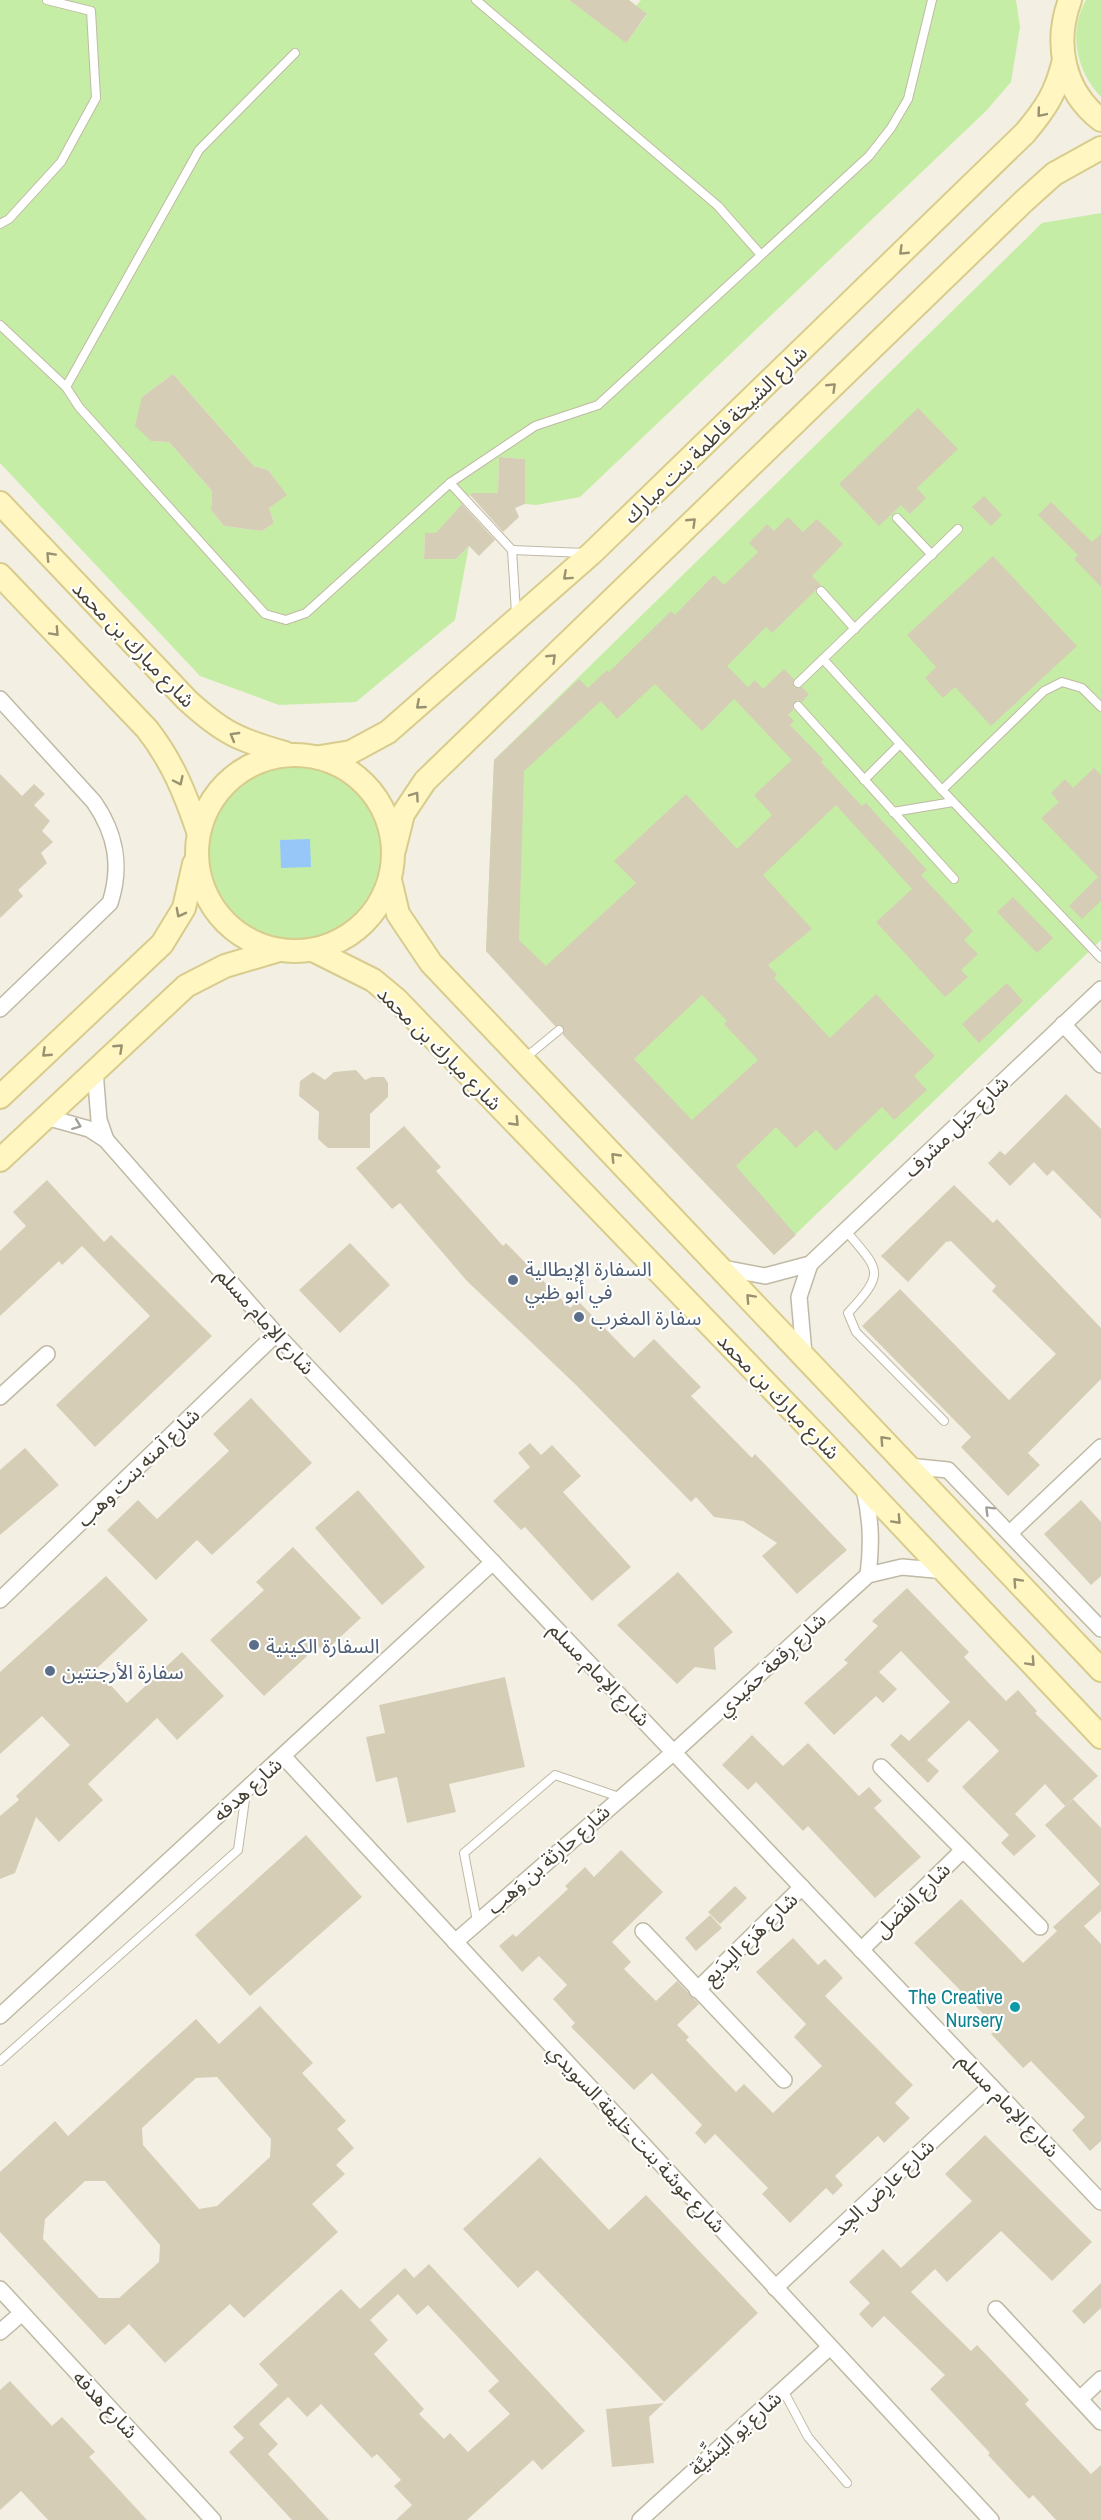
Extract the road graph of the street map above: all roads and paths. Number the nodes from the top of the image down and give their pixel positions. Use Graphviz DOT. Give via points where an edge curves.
graph roads {
  1 [pos="47,0"];
  2 [pos="476,0"];
  3 [pos="932,0"];
  4 [pos="1065,6"];
  5 [pos="295,53"];
  6 [pos="1064,60"];
  7 [pos="1101,120"];
  8 [pos="1101,148"];
  9 [pos="0,224"];
  10 [pos="761,255"];
  11 [pos="0,325"];
  12 [pos="66,387"];
  13 [pos="450,483"];
  14 [pos="0,503"];
  15 [pos="897,518"];
  16 [pos="958,529"];
  17 [pos="512,550"];
  18 [pos="592,553"];
  19 [pos="932,555"];
  20 [pos="0,574"];
  21 [pos="820,591"];
  22 [pos="517,621"];
  23 [pos="855,628"];
  24 [pos="823,659"];
  25 [pos="798,683"];
  26 [pos="0,699"];
  27 [pos="798,706"];
  28 [pos="1101,708"];
  29 [pos="900,744"];
  30 [pos="289,754"];
  31 [pos="320,757"];
  32 [pos="864,780"];
  33 [pos="942,790"];
  34 [pos="953,802"];
  35 [pos="893,812"];
  36 [pos="198,831"];
  37 [pos="394,850"];
  38 [pos="196,857"];
  39 [pos="954,879"];
  40 [pos="390,880"];
  41 [pos="279,950"];
  42 [pos="313,950"];
  43 [pos="1101,958"];
  44 [pos="1101,989"];
  45 [pos="0,1009"];
  46 [pos="1063,1024"];
  47 [pos="559,1030"];
  48 [pos="522,1060"];
  49 [pos="1099,1060"];
  50 [pos="95,1071"];
  51 [pos="0,1097"];
  52 [pos="46,1117"];
  53 [pos="106,1140"];
  54 [pos="0,1160"];
  55 [pos="846,1231"];
  56 [pos="810,1264"];
  57 [pos="723,1268"];
  58 [pos="276,1334"];
  59 [pos="47,1354"];
  60 [pos="804,1354"];
  61 [pos="0,1397"];
  62 [pos="944,1421"];
  63 [pos="1101,1447"];
  64 [pos="908,1466"];
  65 [pos="863,1484"];
  66 [pos="1011,1532"];
  67 [pos="493,1562"];
  68 [pos="945,1571"];
  69 [pos="868,1575"];
  70 [pos="0,1600"];
  71 [pos="1101,1629"];
  72 [pos="1101,1670"];
  73 [pos="1101,1737"];
  74 [pos="674,1752"];
  75 [pos="283,1756"];
  76 [pos="881,1767"];
  77 [pos="247,1789"];
  78 [pos="619,1797"];
  79 [pos="963,1850"];
  80 [pos="802,1887"];
  81 [pos="477,1921"];
  82 [pos="1040,1927"];
  83 [pos="643,1931"];
  84 [pos="455,1942"];
  85 [pos="861,1950"];
  86 [pos="697,1989"];
  87 [pos="0,2016"];
  88 [pos="0,2061"];
  89 [pos="784,2080"];
  90 [pos="991,2086"];
  91 [pos="1101,2202"];
  92 [pos="775,2288"];
  93 [pos="0,2289"];
  94 [pos="996,2309"];
  95 [pos="22,2313"];
  96 [pos="0,2332"];
  97 [pos="830,2347"];
  98 [pos="1101,2379"];
  99 [pos="783,2390"];
  100 [pos="1080,2399"];
  101 [pos="1101,2422"];
  102 [pos="847,2483"];
  103 [pos="213,2520"];
  104 [pos="640,2520"];
  105 [pos="991,2520"];
  1 -- 9 [label="lane" via="91,11 96,98 61,162"];
  2 -- 10 [label="lane" via="718,206"];
  3 -- 10 [label="lane" via="908,99 891,128 869,156"];
  4 -- 6 [label="main road"];
  5 -- 12 [label="lane" via="199,150"];
  6 -- 7 [label="main road" via="1075,90"];
  6 -- 18 [label="main road, شارع الشيخة فاطمة بنت مبارك, one-way" via="1048,105 1025,133"];
  37 -- 8 [label="main road, one-way" via="403,814 425,782 1024,201 1054,174"];
  10 -- 13 [label="lane" via="598,405 535,426"];
  11 -- 12 [label="lane"];
  12 -- 13 [label="lane" via="79,407 264,614 286,620 306,613"];
  13 -- 17 [label="lane"];
  30 -- 14 [label="main road, شارع مبارك بن محمد, one-way" via="243,741 213,724"];
  15 -- 19 [label="lane"];
  16 -- 19 [label="lane"];
  17 -- 18 [label="lane"];
  17 -- 22 [label="lane"];
  18 -- 22 [label="main road, شارع الشيخة فاطمة بنت مبارك, one-way"];
  19 -- 23 [label="lane"];
  20 -- 36 [label="main road, one-way" via="160,746 182,785"];
  21 -- 23 [label="lane"];
  22 -- 31 [label="main road, شارع الشيخة فاطمة بنت مبارك, one-way" via="388,732 351,752"];
  23 -- 24 [label="lane"];
  24 -- 25 [label="lane"];
  24 -- 29 [label="lane"];
  26 -- 45 [label="street" via="94,802 105,818 118,863 110,903"];
  27 -- 32 [label="lane"];
  28 -- 33 [label="lane" via="1082,688 1062,682 1044,691"];
  29 -- 32 [label="lane"];
  29 -- 33 [label="lane"];
  30 -- 31 [label="main road"];
  30 -- 36 [label="main road" via="258,761 231,778 210,802"];
  31 -- 37 [label="main road" via="344,767 375,795 390,825"];
  32 -- 35 [label="lane"];
  33 -- 34 [label="lane"];
  34 -- 35 [label="lane"];
  34 -- 43 [label="lane"];
  35 -- 39 [label="lane"];
  36 -- 38 [label="main road"];
  37 -- 40 [label="main road"];
  38 -- 41 [label="main road" via="201,884 213,908 231,928 254,942"];
  38 -- 51 [label="main road, one-way" via="184,908 162,944"];
  40 -- 42 [label="main road" via="379,905 362,926 339,941"];
  40 -- 48 [label="main road" via="398,914 414,941"];
  41 -- 42 [label="main road"];
  50 -- 41 [label="main road, one-way" via="186,986 225,966"];
  42 -- 65 [label="main road, شارع مبارك بن محمد, one-way" via="364,975 396,999"];
  44 -- 46 [label="street, شارع حَبل مشرف"];
  46 -- 49 [label="street"];
  46 -- 55 [label="street, شارع حَبل مشرف"];
  47 -- 48 [label="lane"];
  57 -- 48 [label="main road, one-way"];
  50 -- 52 [label="main road"];
  50 -- 53 [label="street, شارع الإمام مسلم" via="99,1120"];
  52 -- 53 [label="street, شارع الإمام مسلم, one-way" via="74,1124"];
  52 -- 54 [label="main road"];
  53 -- 58 [label="street, شارع الإمام مسلم"];
  55 -- 56 [label="street, شارع حَبل مشرف"];
  55 -- 62 [label="lane" via="873,1262 876,1275 868,1291 848,1313 856,1332"];
  56 -- 57 [label="street, شارع حَبل مشرف" via="765,1276"];
  56 -- 60 [label="street, شارع حَبل مشرف" via="799,1297"];
  60 -- 57 [label="main road, one-way"];
  58 -- 67 [label="street, شارع الإمام مسلم"];
  58 -- 70 [label="street, شارع آمنه بنت وهب"];
  59 -- 61 [label="street"];
  64 -- 60 [label="main road, one-way"];
  63 -- 66 [label="street"];
  66 -- 64 [label="street, one-way" via="948,1470"];
  72 -- 64 [label="main road, one-way"];
  65 -- 68 [label="main road, شارع مبارك بن محمد, one-way"];
  65 -- 69 [label="street" via="871,1519"];
  66 -- 71 [label="street"];
  67 -- 74 [label="street, شارع الإمام مسلم"];
  67 -- 75 [label="street, شارع هدفه"];
  68 -- 69 [label="street, شارع رِقعة حمَيدي" via="902,1567"];
  68 -- 73 [label="main road, شارع مبارك بن محمد, one-way"];
  69 -- 74 [label="street, شارع رِقعة حمَيدي"];
  74 -- 78 [label="street, شارع حارِثة بن وَهب"];
  74 -- 80 [label="street, شارع الإمام مسلم"];
  75 -- 77 [label="street, شارع هدفه"];
  75 -- 84 [label="street, شارع عوشة بنت خليفة السويدي"];
  76 -- 79 [label="street, شارع الفَضل"];
  77 -- 87 [label="street, شارع هدفه"];
  77 -- 88 [label="lane" via="238,1850"];
  78 -- 81 [label="street, شارع حارِثة بن وَهب"];
  78 -- 81 [label="lane, شارع حارِثة بن وَهب" via="555,1775 464,1854"];
  79 -- 82 [label="street, شارع الفَضل"];
  79 -- 85 [label="street, شارع الفَضل"];
  80 -- 85 [label="street, شارع الإمام مسلم"];
  80 -- 86 [label="street, شارع هَزع البِدَيع"];
  81 -- 84 [label="street, شارع حارِثة بن وَهب"];
  83 -- 86 [label="street, شارع هَزع البِدَيع"];
  84 -- 92 [label="street, شارع عوشة بنت خليفة السويدي"];
  85 -- 90 [label="street, شارع الإمام مسلم"];
  86 -- 89 [label="street, شارع هَزع البِدَيع"];
  90 -- 91 [label="street, شارع الإمام مسلم"];
  90 -- 92 [label="street, شارع عارِض الجِد"];
  92 -- 97 [label="street, شارع عوشة بنت خليفة السويدي"];
  93 -- 95 [label="street, شارع هدفه"];
  94 -- 100 [label="street"];
  95 -- 96 [label="street"];
  95 -- 103 [label="street, شارع هدفه"];
  97 -- 99 [label="street, شارع يَو اليَشِّيَّة"];
  97 -- 105 [label="street, شارع عوشة بنت خليفة السويدي"];
  98 -- 100 [label="street"];
  99 -- 102 [label="lane" via="808,2437"];
  99 -- 104 [label="street, شارع يَو اليَشِّيَّة"];
  100 -- 101 [label="street"];
}
